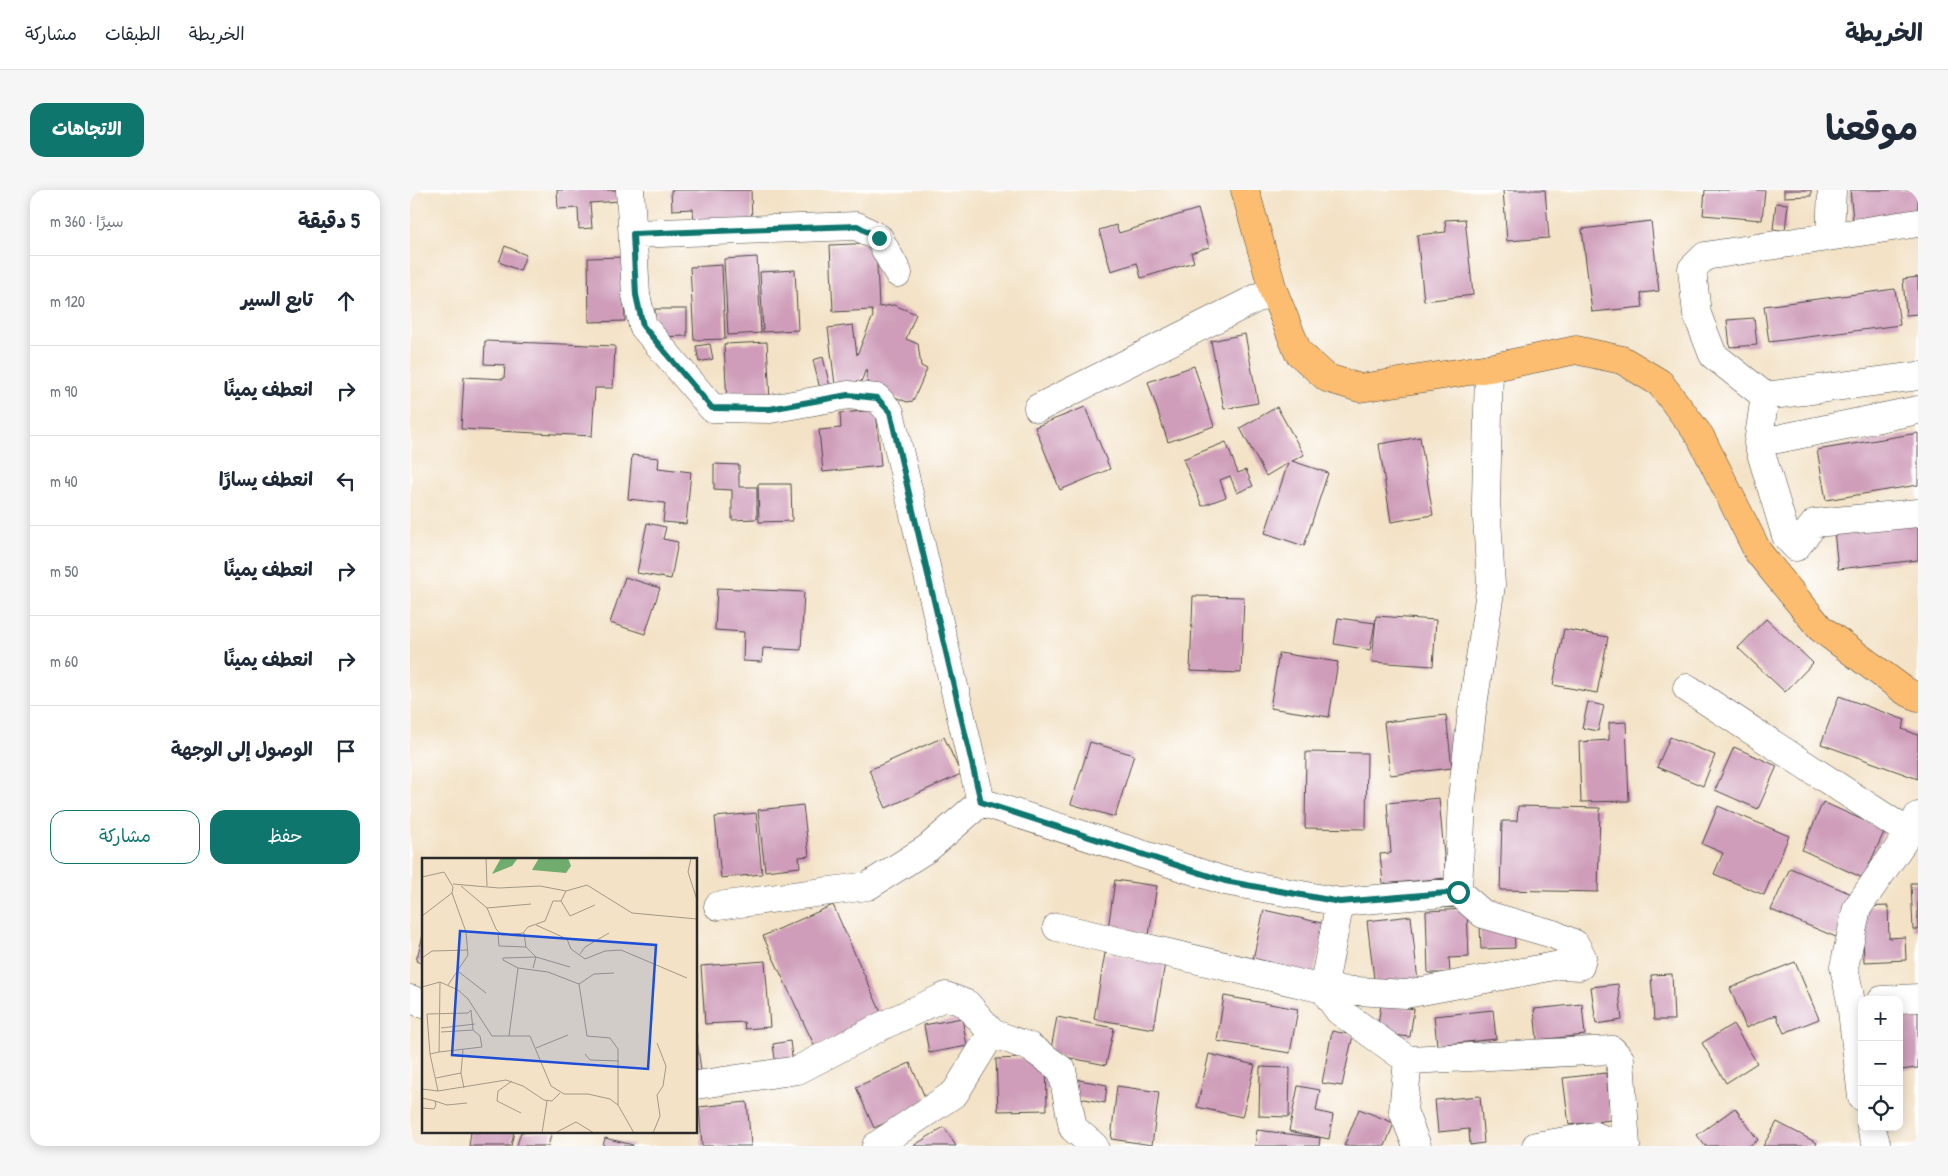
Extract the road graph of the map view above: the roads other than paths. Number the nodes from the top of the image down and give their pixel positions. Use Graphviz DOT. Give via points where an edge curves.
graph roads {
  1 [pos="630,190"];
  2 [pos="1245,190"];
  3 [pos="1832,190"];
  4 [pos="1918,223"];
  5 [pos="633,234"];
  6 [pos="1830,235"];
  7 [pos="898,273"];
  8 [pos="1273,290"];
  9 [pos="1489,368"];
  10 [pos="1918,376"];
  11 [pos="1765,396"];
  12 [pos="1038,408"];
  13 [pos="1918,410"];
  14 [pos="1758,443"];
  15 [pos="1918,513"];
  16 [pos="1688,688"];
  17 [pos="1918,697"];
  18 [pos="981,802"];
  19 [pos="1913,824"];
  20 [pos="1458,892"];
  21 [pos="1340,902"];
  22 [pos="718,906"];
  23 [pos="1056,926"];
  24 [pos="1323,989"];
  25 [pos="1918,998"];
  26 [pos="410,999"];
  27 [pos="1903,999"];
  28 [pos="1856,1001"];
  29 [pos="422,1003"];
  30 [pos="992,1033"];
  31 [pos="1408,1060"];
  32 [pos="698,1085"];
  33 [pos="1861,1086"];
  34 [pos="1872,1131"];
  35 [pos="876,1146"];
  36 [pos="1094,1146"];
  37 [pos="1417,1146"];
  38 [pos="1536,1146"];
  39 [pos="1620,1146"];
  40 [pos="1626,1146"];
  41 [pos="1877,1146"];
  1 -- 5 [label="street"];
  2 -- 8 [label="main road"];
  3 -- 6 [label="street"];
  4 -- 6 [label="street"];
  5 -- 7 [label="street" via="857,226 879,238"];
  5 -- 18 [label="street" via="636,295 643,326 712,408 770,409 848,395 877,398 890,412"];
  6 -- 11 [label="street" via="1705,256 1692,269 1697,314 1713,355"];
  8 -- 9 [label="main road" via="1298,352 1327,378 1360,388"];
  8 -- 12 [label="street"];
  9 -- 17 [label="main road" via="1576,350 1622,360 1660,383 1700,436 1758,552 1820,628 1905,691"];
  9 -- 20 [label="street" via="1486,501 1491,585 1462,798"];
  10 -- 11 [label="street"];
  11 -- 14 [label="street"];
  13 -- 14 [label="street"];
  14 -- 15 [label="street" via="1786,536 1796,547 1815,523"];
  16 -- 19 [label="street"];
  18 -- 21 [label="street" via="1225,881"];
  18 -- 22 [label="street" via="928,848 868,886"];
  19 -- 28 [label="street" via="1857,908 1844,967"];
  20 -- 21 [label="street"];
  20 -- 24 [label="street" via="1483,914 1553,934 1575,944 1582,957 1580,966 1560,965 1406,994"];
  21 -- 24 [label="street"];
  23 -- 24 [label="street"];
  24 -- 31 [label="street" via="1339,1012"];
  25 -- 27 [label="street"];
  26 -- 29 [label="street"];
  28 -- 33 [label="street"];
  30 -- 32 [label="street" via="967,1004 946,996 798,1070"];
  30 -- 35 [label="street" via="955,1093"];
  30 -- 36 [label="street" via="1030,1047 1062,1070 1072,1128"];
  31 -- 37 [label="street" via="1404,1111"];
  31 -- 40 [label="street" via="1612,1050 1620,1058"];
  34 -- 41 [label="street"];
  38 -- 39 [label="street" via="1595,1136"];
}
